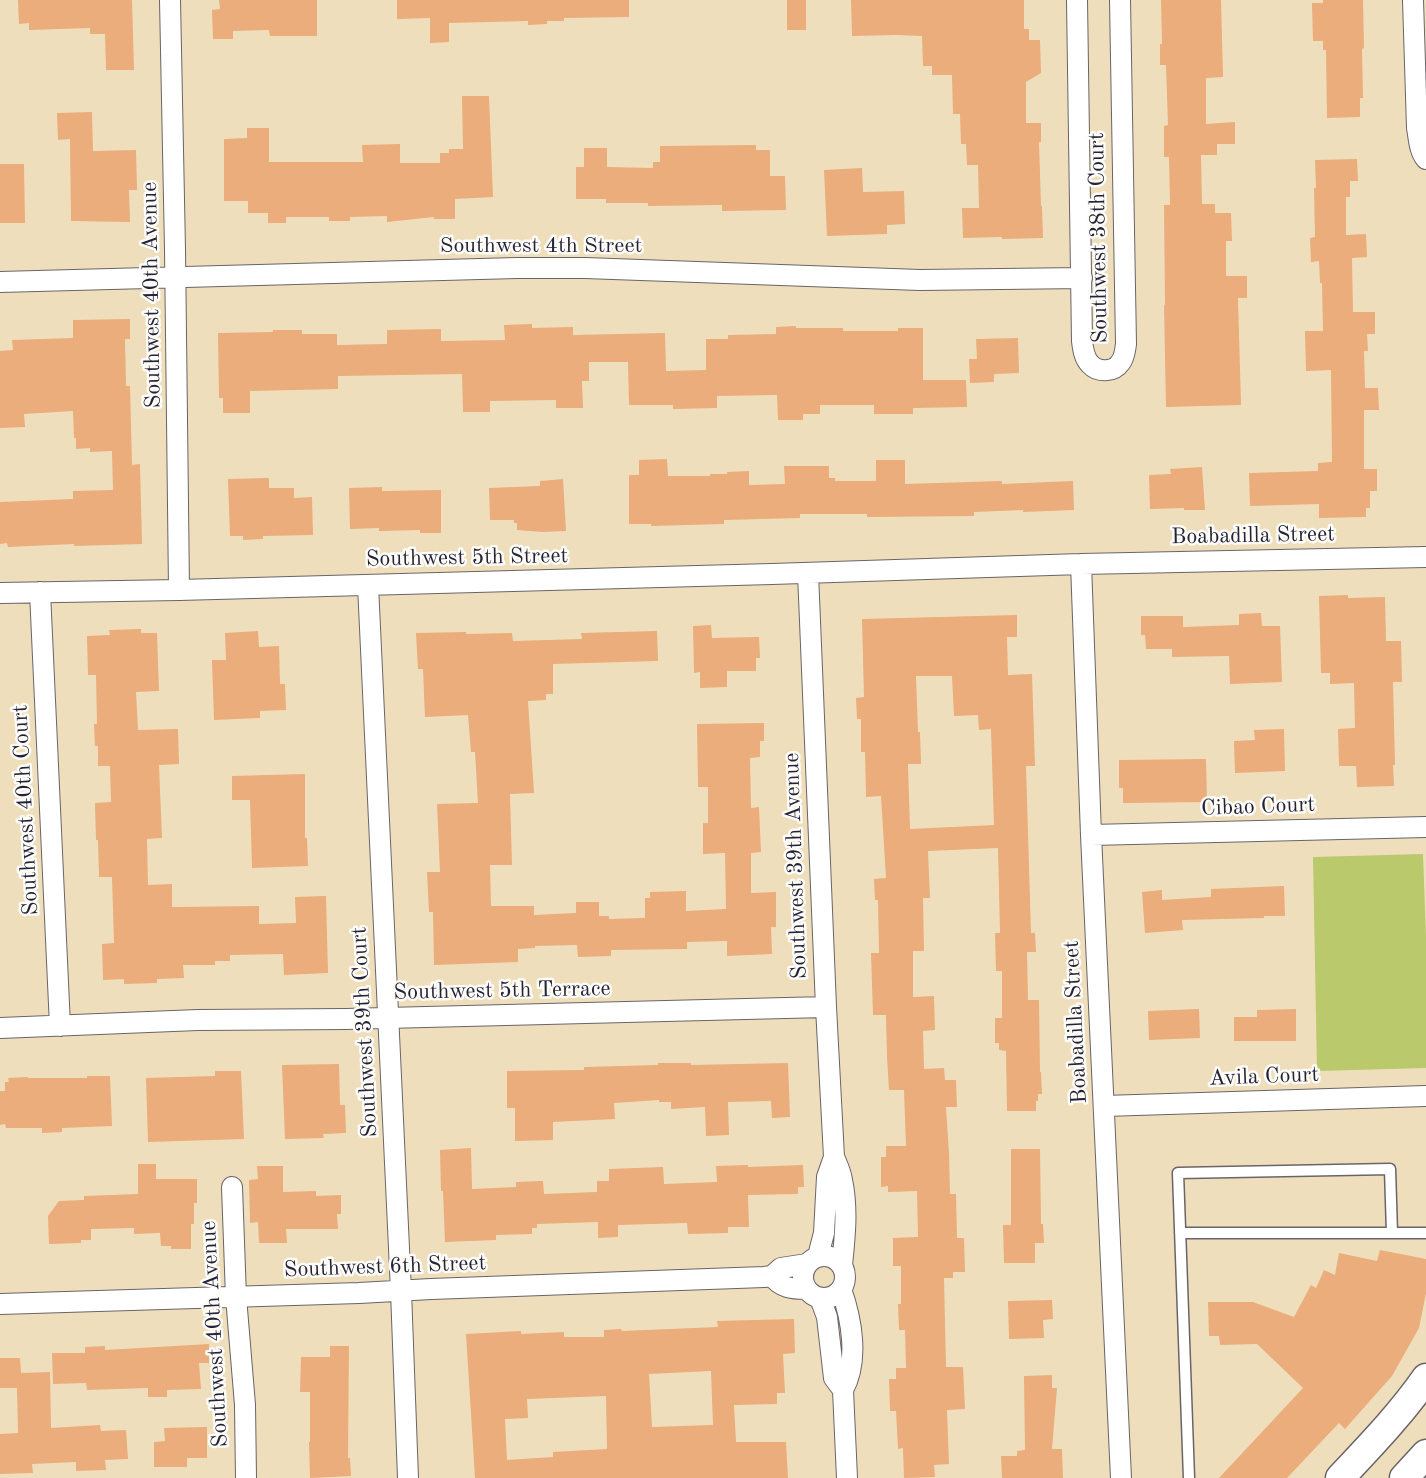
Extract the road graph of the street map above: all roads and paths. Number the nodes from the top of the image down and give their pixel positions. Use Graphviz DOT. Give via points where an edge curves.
graph roads {
  1 [pos="170,0"];
  2 [pos="1077,0"];
  3 [pos="1120,0"];
  4 [pos="1413,0"];
  5 [pos="1426,159"];
  6 [pos="175,278"];
  7 [pos="1082,278"];
  8 [pos="0,282"];
  9 [pos="1426,557"];
  10 [pos="1081,564"];
  11 [pos="936,569"];
  12 [pos="808,573"];
  13 [pos="368,585"];
  14 [pos="179,590"];
  15 [pos="40,592"];
  16 [pos="0,593"];
  17 [pos="1426,826"];
  18 [pos="1091,835"];
  19 [pos="826,1007"];
  20 [pos="388,1018"];
  21 [pos="60,1026"];
  22 [pos="0,1028"];
  23 [pos="1426,1096"];
  24 [pos="1104,1106"];
  25 [pos="834,1157"];
  26 [pos="232,1187"];
  27 [pos="1180,1233"];
  28 [pos="1392,1233"];
  29 [pos="1426,1233"];
  30 [pos="812,1260"];
  31 [pos="842,1265"];
  32 [pos="772,1276"];
  33 [pos="841,1290"];
  34 [pos="401,1291"];
  35 [pos="813,1294"];
  36 [pos="236,1297"];
  37 [pos="0,1304"];
  38 [pos="1426,1378"];
  39 [pos="843,1390"];
  40 [pos="1426,1454"];
  41 [pos="246,1478"];
  42 [pos="408,1478"];
  43 [pos="847,1478"];
  44 [pos="1121,1478"];
  45 [pos="1190,1478"];
  46 [pos="1340,1478"];
  47 [pos="1404,1478"];
  1 -- 6 [label="street, Southwest 40th Avenue"];
  2 -- 7 [label="street, Southwest 38th Court"];
  3 -- 7 [label="street, Southwest 38th Court" via="1126,344 1120,364 1113,369 1096,369 1084,353"];
  4 -- 5 [label="street" via="1417,128"];
  6 -- 7 [label="street, Southwest 4th Street" via="585,268 920,280"];
  6 -- 8 [label="street, Southwest 4th Street"];
  6 -- 14 [label="street, Southwest 40th Avenue"];
  9 -- 10 [label="street, Boabadilla Street"];
  10 -- 11 [label="street, Boabadilla Street"];
  10 -- 18 [label="street, Boabadilla Street"];
  11 -- 12 [label="street, Southwest 5th Street"];
  12 -- 13 [label="street, Southwest 5th Street"];
  12 -- 19 [label="street, Southwest 39th Avenue"];
  13 -- 14 [label="street, Southwest 5th Street"];
  13 -- 20 [label="street, Southwest 39th Court"];
  14 -- 15 [label="street, Southwest 5th Street"];
  15 -- 16 [label="street, Southwest 5th Street"];
  15 -- 21 [label="street, Southwest 40th Court"];
  17 -- 18 [label="street, Cibao Court"];
  18 -- 24 [label="street, Boabadilla Street"];
  19 -- 20 [label="street, Southwest 5th Terrace"];
  19 -- 25 [label="street, Southwest 39th Avenue"];
  20 -- 21 [label="street, Southwest 5th Terrace"];
  20 -- 34 [label="street, Southwest 39th Court"];
  21 -- 22 [label="street, Southwest 5th Terrace"];
  23 -- 24 [label="street, Avila Court"];
  24 -- 44 [label="street, Boabadilla Street"];
  25 -- 30 [label="street, Southwest 39th Avenue" via="827,1177 824,1233"];
  25 -- 31 [label="street, Southwest 39th Avenue" via="844,1199"];
  26 -- 36 [label="street, Southwest 40th Avenue"];
  27 -- 28 [label="lane"];
  27 -- 28 [label="lane" via="1178,1173 1390,1169"];
  27 -- 45 [label="lane"];
  28 -- 29 [label="lane"];
  30 -- 31 [label="street" via="831,1256"];
  30 -- 32 [label="street, Southwest 6th Street" via="781,1268"];
  30 -- 35 [label="street, Southwest 39th Avenue" via="802,1277"];
  31 -- 33 [label="street, Southwest 39th Avenue" via="846,1280"];
  32 -- 34 [label="street, Southwest 6th Street"];
  32 -- 35 [label="street" via="778,1284"];
  33 -- 35 [label="street" via="825,1299"];
  33 -- 39 [label="street, Southwest 39th Avenue" via="849,1318 852,1358"];
  34 -- 36 [label="street, Southwest 6th Street"];
  34 -- 42 [label="street, Southwest 39th Court"];
  35 -- 39 [label="street, Southwest 39th Avenue" via="827,1317 834,1378"];
  36 -- 37 [label="street, Southwest 6th Street"];
  36 -- 41 [label="street, Southwest 40th Avenue" via="244,1379"];
  38 -- 46 [label="street"];
  39 -- 43 [label="street, Southwest 39th Avenue"];
  40 -- 47 [label="street"];
}
